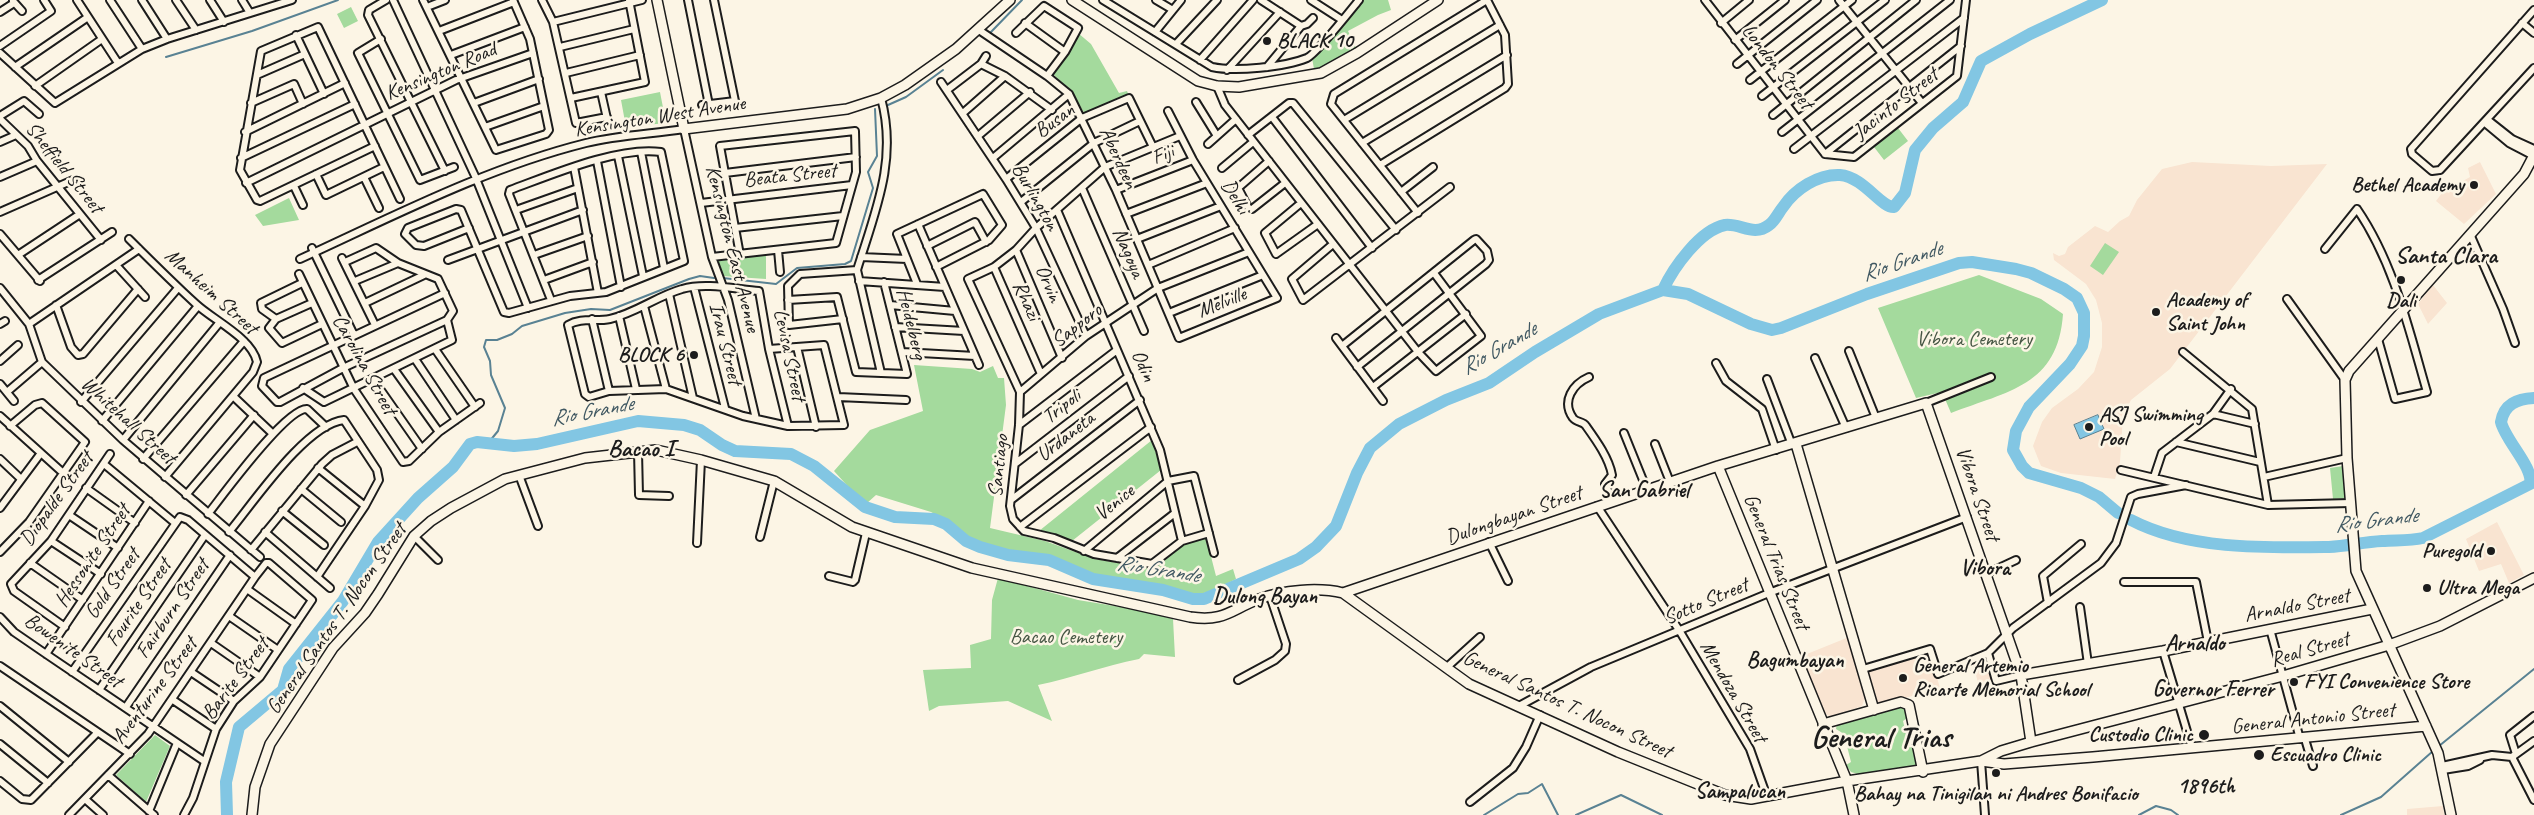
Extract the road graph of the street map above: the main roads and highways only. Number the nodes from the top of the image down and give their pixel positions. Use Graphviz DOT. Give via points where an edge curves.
graph roads {
  1 [pos="657,0"];
  2 [pos="1010,0"];
  3 [pos="1072,0"];
  4 [pos="1438,0"];
  5 [pos="684,129"];
  6 [pos="2534,155"];
  7 [pos="1926,402"];
  8 [pos="1794,445"];
  9 [pos="1718,466"];
  10 [pos="2534,578"];
  11 [pos="1343,592"];
  12 [pos="2372,609"];
  13 [pos="2389,645"];
  14 [pos="2021,675"];
  15 [pos="1874,710"];
  16 [pos="1823,724"];
  17 [pos="2426,726"];
  18 [pos="2031,742"];
  19 [pos="1981,761"];
  20 [pos="1923,772"];
  21 [pos="1847,782"];
  22 [pos="252,815"];
  23 [pos="1854,815"];
  24 [pos="2451,815"];
  1 -- 5 [label="main road, Kensington East Avenue"];
  2 -- 5 [label="main road, Kensington West Avenue" via="979,30 933,66 881,98 847,109"];
  3 -- 4 [label="main road" via="1198,81 1239,87 1321,73"];
  6 -- 12 [label="main road" via="2524,174 2345,380 2347,458 2356,570"];
  7 -- 8 [label="main road, Dulongbayan Street"];
  7 -- 14 [label="main road, Vibora Street"];
  8 -- 9 [label="main road, Dulongbayan Street"];
  8 -- 15 [label="main road"];
  9 -- 11 [label="main road, Dulongbayan Street"];
  9 -- 16 [label="main road, General Trias Street"];
  10 -- 13 [label="main road, Real Street" via="2440,626"];
  11 -- 21 [label="main road, General Santos T. Nocon Street" via="1469,684 1618,752 1725,795 1767,798"];
  11 -- 22 [label="main road, General Santos T. Nocon Street" via="1322,589 1270,596 1226,616 1208,620 1190,617 979,570 866,533 774,481 701,460 667,452 638,451 585,458 519,475 486,488 430,521 414,536 365,613 333,648 270,744 255,787"];
  12 -- 13 [label="main road"];
  12 -- 14 [label="main road, Arnaldo Street" via="2163,651"];
  13 -- 17 [label="main road"];
  13 -- 18 [label="main road, Real Street"];
  14 -- 18 [label="main road, Vibora Street"];
  15 -- 16 [label="main road"];
  15 -- 20 [label="main road" via="1901,702 1909,705"];
  16 -- 21 [label="main road, General Trias Street"];
  17 -- 19 [label="main road, General Antonio Street" via="2004,764"];
  17 -- 24 [label="main road" via="2438,753"];
  18 -- 19 [label="main road, Real Street" via="2000,751"];
  19 -- 20 [label="main road, General Antonio Street"];
  20 -- 21 [label="main road, General Antonio Street"];
  21 -- 23 [label="main road, General Trias Street"];
}
